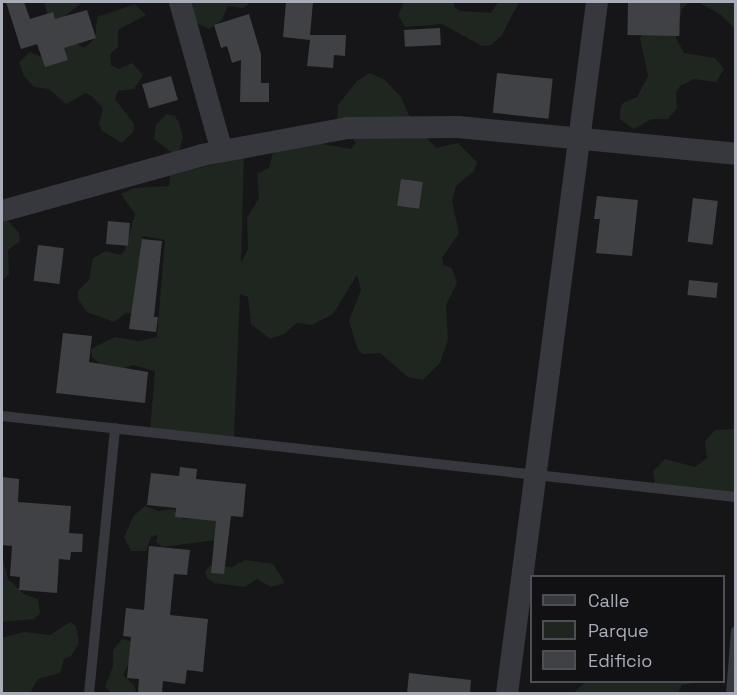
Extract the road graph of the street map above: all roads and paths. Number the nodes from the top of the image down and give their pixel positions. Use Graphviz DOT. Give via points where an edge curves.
graph roads {
  1 [pos="180,2"];
  2 [pos="597,2"];
  3 [pos="580,138"];
  4 [pos="222,151"];
  5 [pos="735,153"];
  6 [pos="2,212"];
  7 [pos="2,416"];
  8 [pos="115,428"];
  9 [pos="536,475"];
  10 [pos="735,497"];
  11 [pos="735,631"];
  12 [pos="89,693"];
  13 [pos="507,693"];
  14 [pos="731,693"];
  1 -- 4 [label="street"];
  2 -- 3 [label="street"];
  3 -- 4 [label="street" via="458,127 348,128"];
  3 -- 5 [label="street"];
  3 -- 9 [label="street"];
  4 -- 6 [label="street"];
  7 -- 8 [label="lane"];
  8 -- 9 [label="lane"];
  8 -- 12 [label="lane"];
  9 -- 10 [label="lane"];
  9 -- 13 [label="street"];
  11 -- 14 [label="lane"];
}
